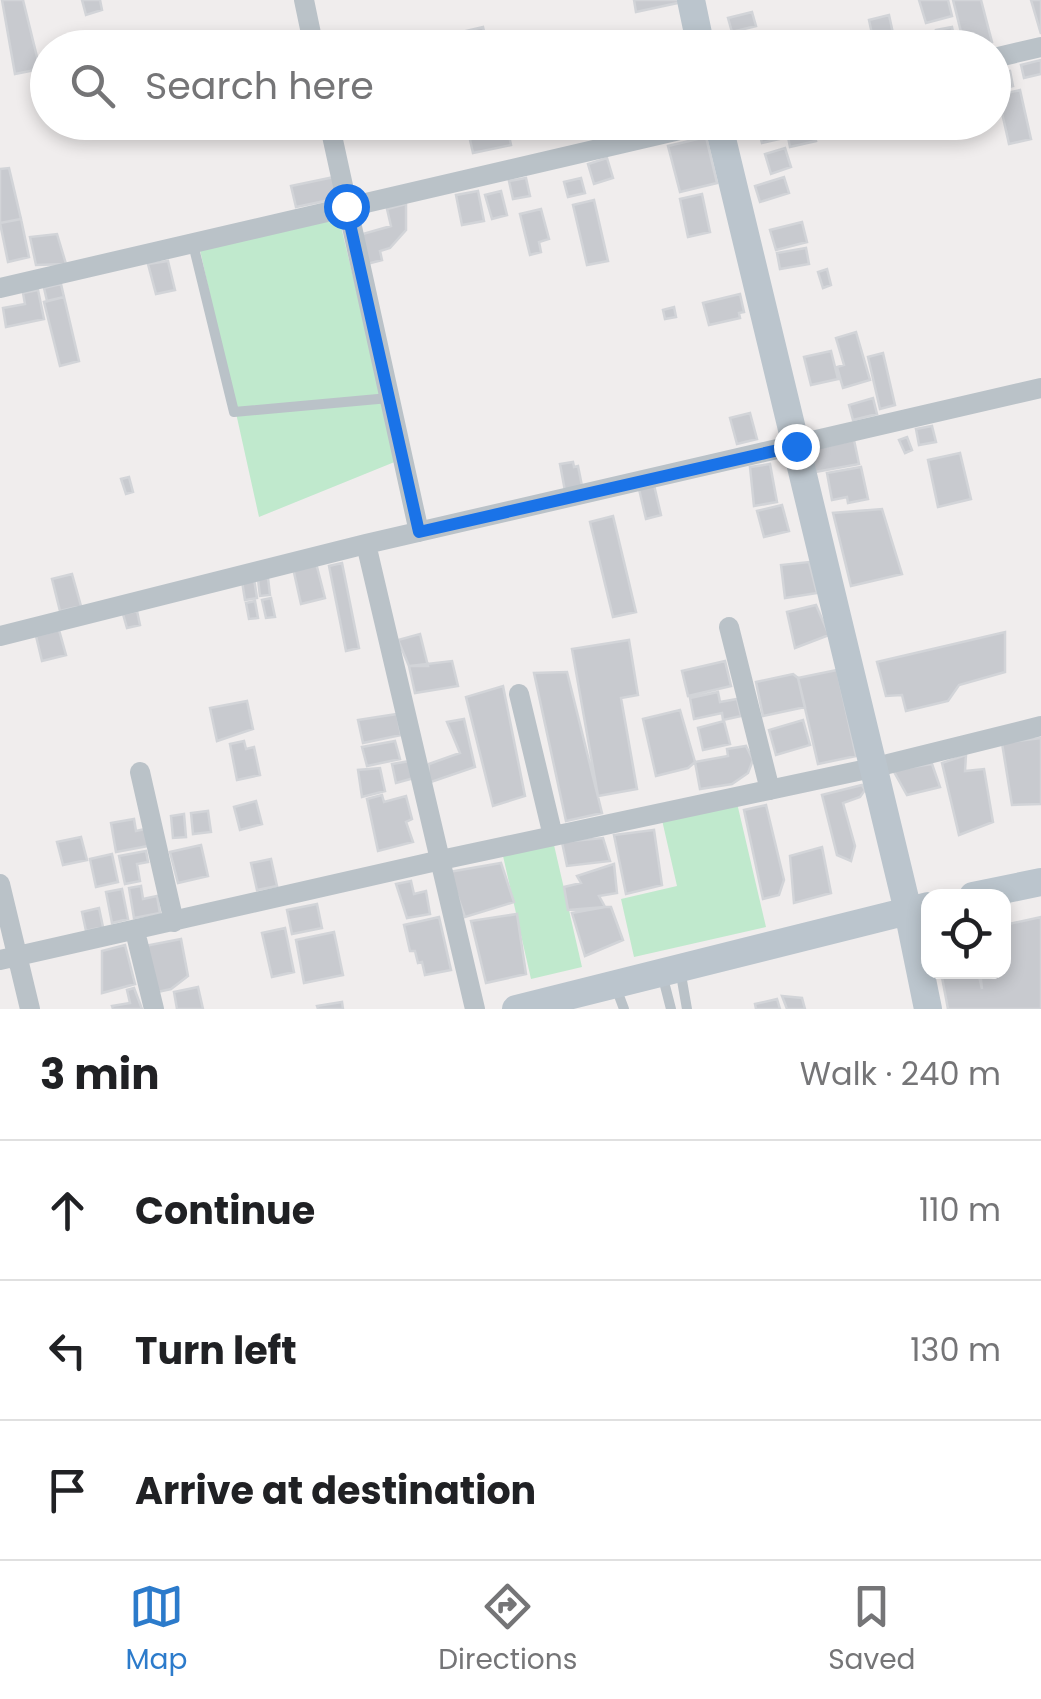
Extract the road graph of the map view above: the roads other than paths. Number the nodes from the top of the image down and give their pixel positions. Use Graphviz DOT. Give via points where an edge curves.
graph roads {
  1 [pos="304,0"];
  2 [pos="690,0"];
  3 [pos="310,30"];
  4 [pos="697,30"];
  5 [pos="1041,47"];
  6 [pos="1011,54"];
  7 [pos="333,140"];
  8 [pos="637,140"];
  9 [pos="720,140"];
  10 [pos="346,206"];
  11 [pos="193,243"];
  12 [pos="0,288"];
  13 [pos="1041,388"];
  14 [pos="388,398"];
  15 [pos="796,446"];
  16 [pos="419,532"];
  17 [pos="366,544"];
  18 [pos="729,626"];
  19 [pos="0,636"];
  20 [pos="519,694"];
  21 [pos="1041,726"];
  22 [pos="872,768"];
  23 [pos="140,772"];
  24 [pos="770,790"];
  25 [pos="552,836"];
  26 [pos="440,860"];
  27 [pos="1041,882"];
  28 [pos="0,884"];
  29 [pos="1008,889"];
  30 [pos="918,909"];
  31 [pos="174,922"];
  32 [pos="134,932"];
  33 [pos="8,958"];
  34 [pos="671,970"];
  35 [pos="620,997"];
  36 [pos="30,1009"];
  37 [pos="154,1009"];
  38 [pos="475,1009"];
  39 [pos="516,1009"];
  40 [pos="671,1009"];
  41 [pos="687,1009"];
  42 [pos="928,1009"];
  1 -- 3 [label="street"];
  2 -- 4 [label="street"];
  5 -- 6 [label="street"];
  7 -- 10 [label="street"];
  8 -- 10 [label="street"];
  9 -- 15 [label="street"];
  10 -- 11 [label="street"];
  10 -- 14 [label="street"];
  11 -- 12 [label="street"];
  11 -- 14 [label="lane" via="234,412"];
  13 -- 15 [label="street"];
  14 -- 16 [label="street"];
  15 -- 16 [label="street"];
  15 -- 22 [label="street"];
  16 -- 17 [label="street"];
  17 -- 19 [label="street"];
  17 -- 26 [label="street"];
  18 -- 24 [label="street"];
  20 -- 25 [label="street"];
  21 -- 22 [label="street"];
  22 -- 24 [label="street"];
  22 -- 30 [label="street"];
  23 -- 31 [label="street"];
  24 -- 25 [label="street"];
  25 -- 26 [label="street"];
  26 -- 31 [label="street"];
  26 -- 38 [label="street"];
  27 -- 29 [label="street"];
  28 -- 33 [label="street"];
  30 -- 34 [label="street"];
  30 -- 42 [label="street"];
  31 -- 32 [label="street"];
  32 -- 33 [label="street"];
  32 -- 37 [label="street"];
  33 -- 36 [label="street"];
  34 -- 35 [label="street"];
  34 -- 40 [label="lane"];
  34 -- 41 [label="lane"];
  35 -- 39 [label="street"];
}
